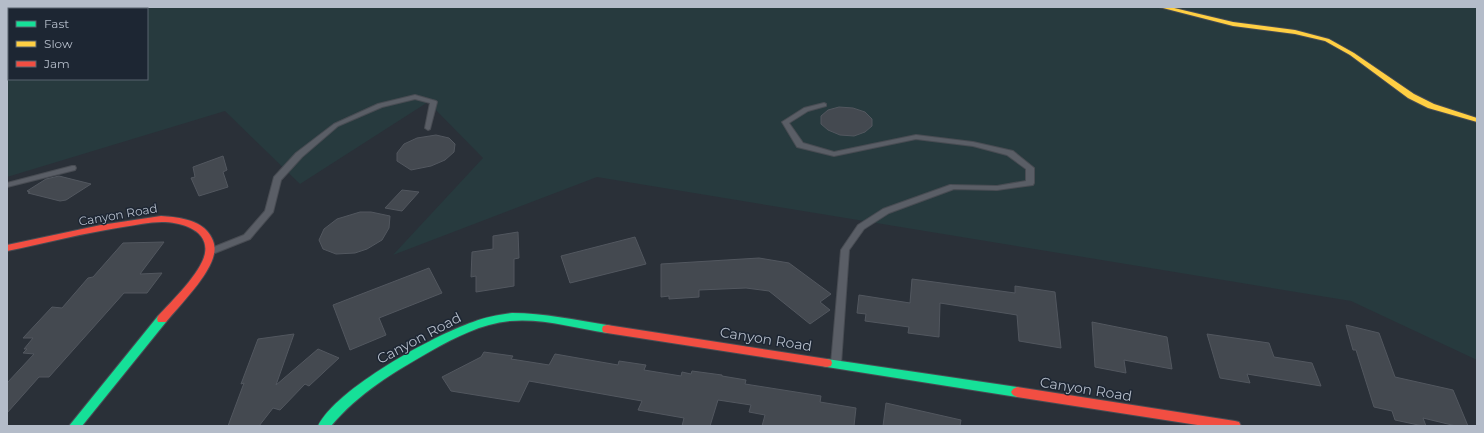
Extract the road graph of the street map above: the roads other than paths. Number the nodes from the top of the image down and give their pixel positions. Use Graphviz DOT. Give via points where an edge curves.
graph roads {
  1 [pos="1162,7"];
  2 [pos="824,105"];
  3 [pos="1477,120"];
  4 [pos="428,128"];
  5 [pos="72,168"];
  6 [pos="7,185"];
  7 [pos="7,248"];
  8 [pos="210,252"];
  9 [pos="836,364"];
  10 [pos="75,426"];
  11 [pos="324,426"];
  12 [pos="1235,426"];
  1 -- 3 [label="street" via="1233,24 1295,32 1327,40 1352,54 1411,96 1431,106"];
  2 -- 9 [label="lane" via="806,109 785,122 800,145 834,154 916,137 973,144 1010,153 1030,168 1030,183 997,188 953,187 886,211 861,227 846,250"];
  4 -- 8 [label="lane" via="434,102 415,98 380,105 336,124 299,155 277,179 269,212 248,237"];
  5 -- 6 [label="lane"];
  7 -- 8 [label="street, Canyon Road" via="118,225 164,219 185,222 200,229 209,240"];
  8 -- 10 [label="street" via="202,271"];
  9 -- 11 [label="street, Canyon Road" via="553,320 526,317 498,319 469,326 391,366 357,390"];
  9 -- 12 [label="street, Canyon Road"];
}
